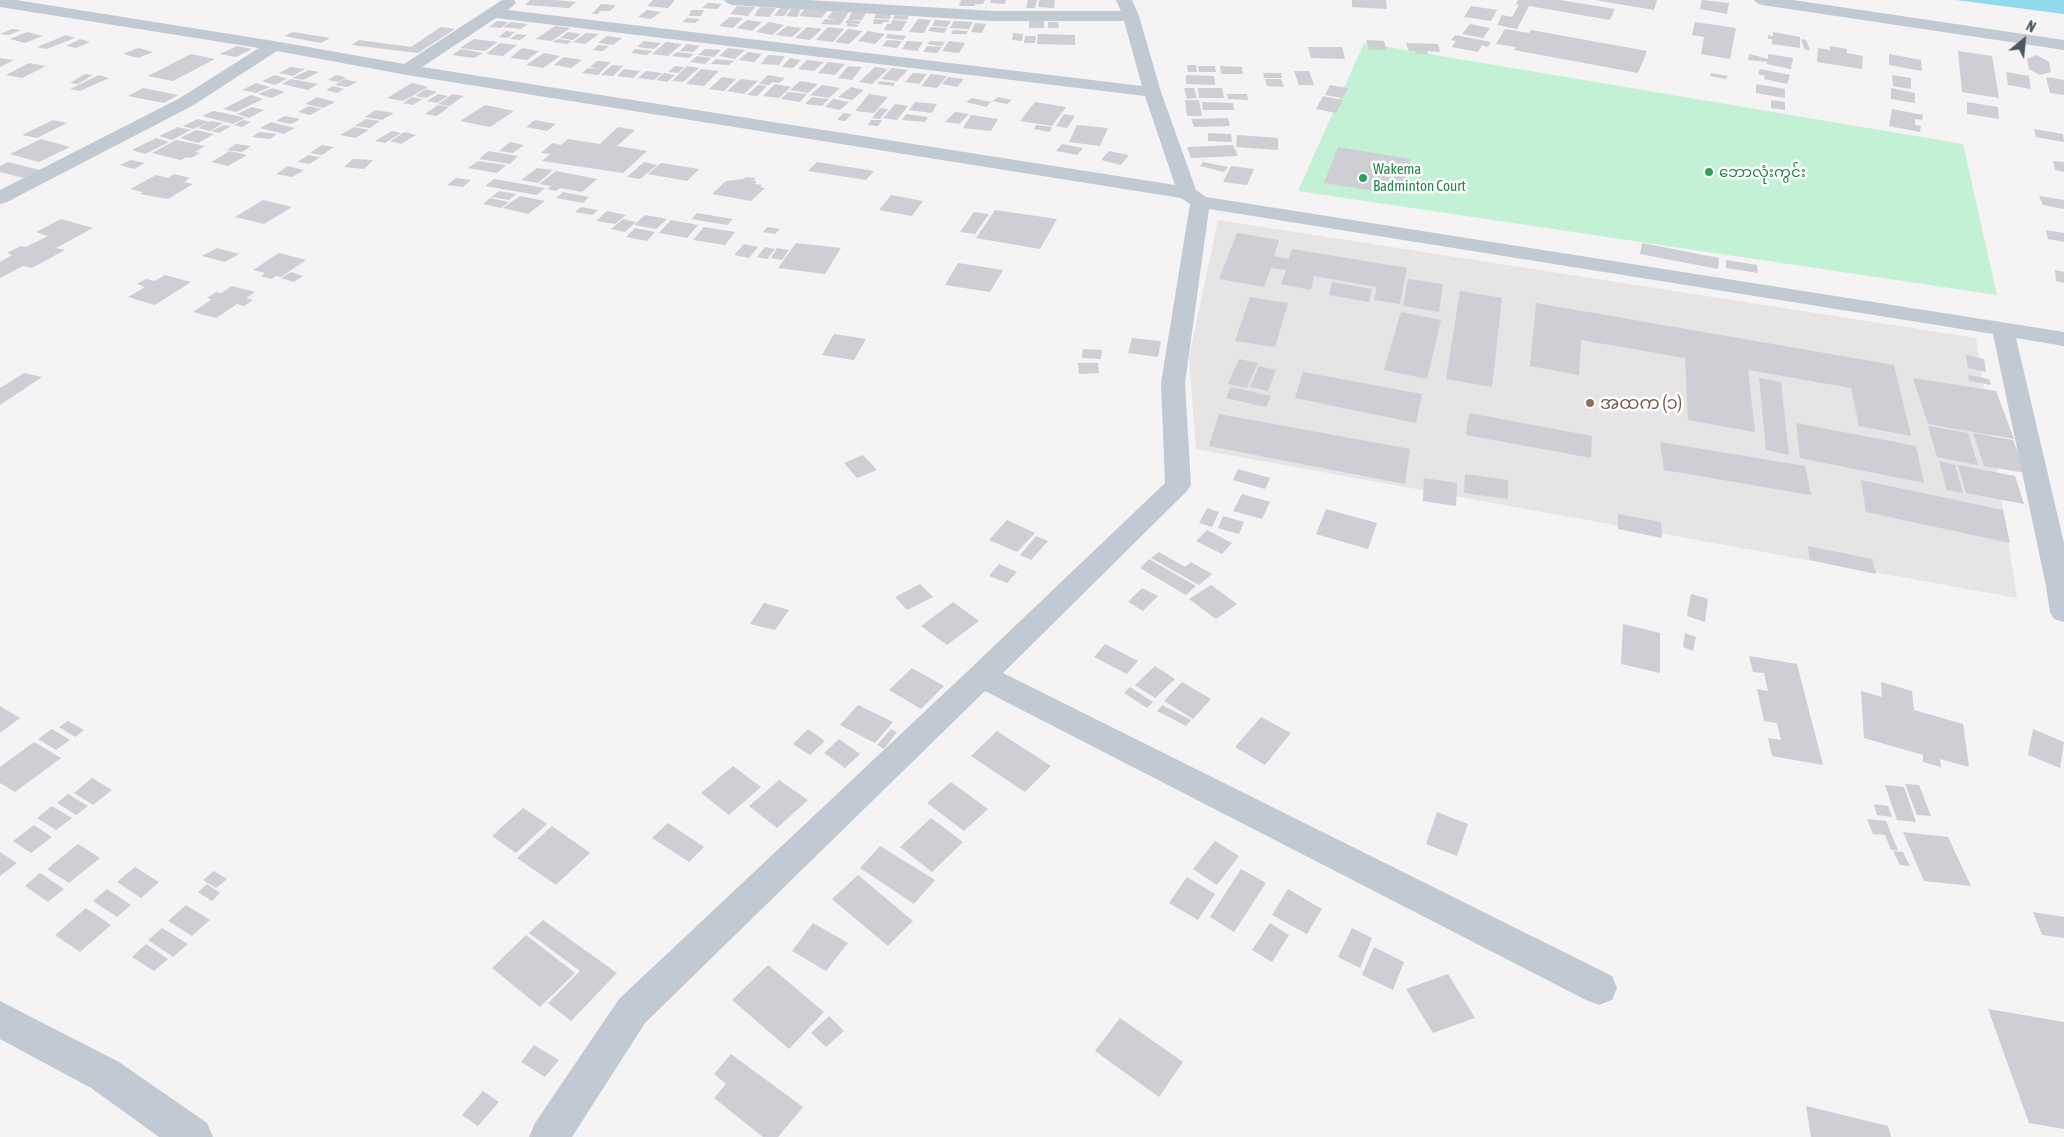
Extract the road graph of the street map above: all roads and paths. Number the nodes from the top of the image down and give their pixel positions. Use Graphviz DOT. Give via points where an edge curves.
graph roads {
  1 [pos="512,0"];
  2 [pos="732,0"];
  3 [pos="1124,0"];
  4 [pos="1762,0"];
  5 [pos="0,2"];
  6 [pos="494,13"];
  7 [pos="1131,16"];
  8 [pos="2064,45"];
  9 [pos="274,46"];
  10 [pos="407,70"];
  11 [pos="1152,92"];
  12 [pos="0,198"];
  13 [pos="1194,198"];
  14 [pos="2003,330"];
  15 [pos="2064,339"];
  16 [pos="2064,612"];
  17 [pos="982,676"];
  18 [pos="1599,988"];
  19 [pos="0,1019"];
  20 [pos="193,1137"];
  21 [pos="550,1137"];
  1 -- 6 [label="street"];
  2 -- 7 [label="street" via="993,16"];
  3 -- 7 [label="street"];
  4 -- 8 [label="street"];
  5 -- 9 [label="street"];
  6 -- 10 [label="street"];
  6 -- 11 [label="street"];
  7 -- 11 [label="street"];
  9 -- 10 [label="street"];
  9 -- 12 [label="street" via="186,102"];
  10 -- 13 [label="street"];
  11 -- 13 [label="street"];
  13 -- 14 [label="street"];
  13 -- 17 [label="street" via="1173,383 1178,485"];
  14 -- 15 [label="street"];
  14 -- 16 [label="street"];
  17 -- 18 [label="street"];
  17 -- 21 [label="street" via="632,1011"];
  19 -- 20 [label="street" via="105,1075"];
}
